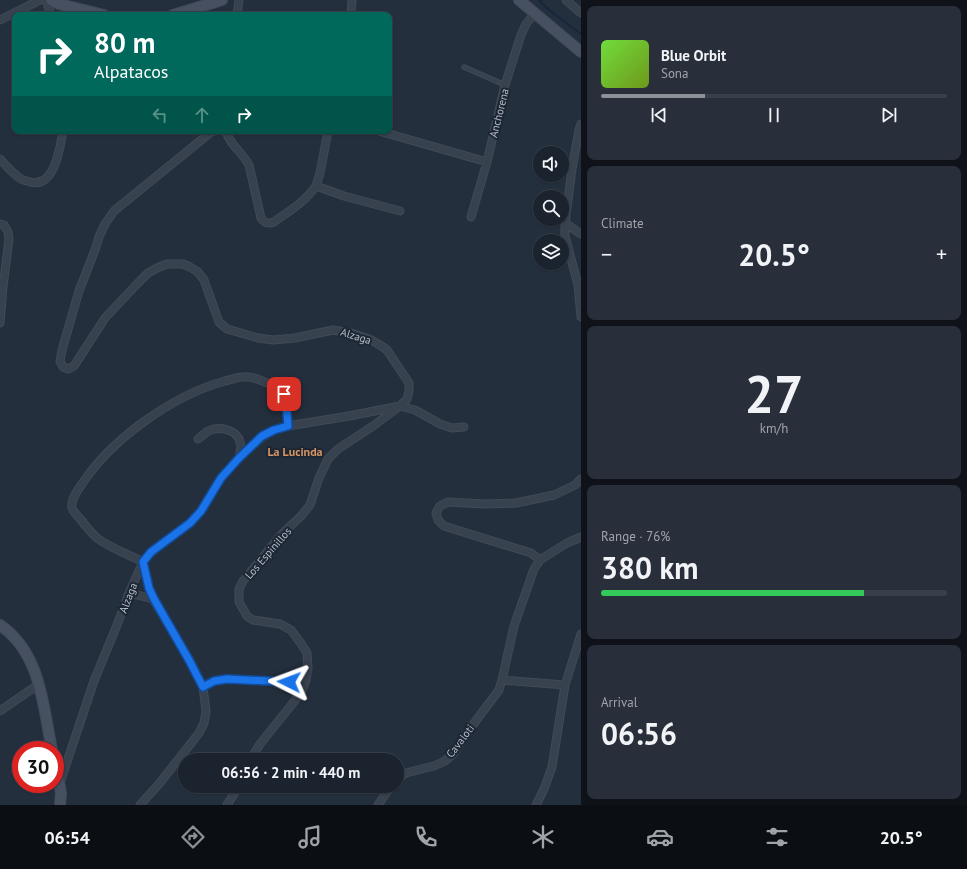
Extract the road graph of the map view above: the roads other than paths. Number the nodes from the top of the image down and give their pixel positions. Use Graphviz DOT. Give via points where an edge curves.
graph roads {
  1 [pos="40,0"];
  2 [pos="46,0"];
  3 [pos="51,0"];
  4 [pos="222,0"];
  5 [pos="239,0"];
  6 [pos="352,0"];
  7 [pos="520,0"];
  8 [pos="570,1"];
  9 [pos="16,12"];
  10 [pos="50,12"];
  11 [pos="92,12"];
  12 [pos="183,12"];
  13 [pos="238,12"];
  14 [pos="351,12"];
  15 [pos="535,13"];
  16 [pos="581,13"];
  17 [pos="12,14"];
  18 [pos="0,20"];
  19 [pos="581,52"];
  20 [pos="464,67"];
  21 [pos="505,85"];
  22 [pos="581,124"];
  23 [pos="62,134"];
  24 [pos="208,134"];
  25 [pos="226,134"];
  26 [pos="327,134"];
  27 [pos="389,134"];
  28 [pos="0,160"];
  29 [pos="487,162"];
  30 [pos="316,186"];
  31 [pos="569,192"];
  32 [pos="400,211"];
  33 [pos="471,217"];
  34 [pos="0,224"];
  35 [pos="565,226"];
  36 [pos="569,226"];
  37 [pos="581,234"];
  38 [pos="581,318"];
  39 [pos="0,323"];
  40 [pos="400,406"];
  41 [pos="288,426"];
  42 [pos="464,427"];
  43 [pos="198,439"];
  44 [pos="239,458"];
  45 [pos="581,479"];
  46 [pos="581,537"];
  47 [pos="540,560"];
  48 [pos="143,562"];
  49 [pos="129,593"];
  50 [pos="154,599"];
  51 [pos="0,625"];
  52 [pos="581,634"];
  53 [pos="502,680"];
  54 [pos="39,684"];
  55 [pos="565,685"];
  56 [pos="203,687"];
  57 [pos="301,693"];
  58 [pos="0,711"];
  59 [pos="50,741"];
  60 [pos="254,753"];
  61 [pos="64,771"];
  62 [pos="404,774"];
  63 [pos="61,793"];
  64 [pos="234,793"];
  65 [pos="386,793"];
  66 [pos="60,805"];
  67 [pos="140,805"];
  68 [pos="227,805"];
  69 [pos="378,805"];
  70 [pos="536,805"];
  1 -- 9 [label="street"];
  2 -- 10 [label="street"];
  3 -- 11 [label="main road"];
  4 -- 12 [label="main road"];
  5 -- 13 [label="street"];
  6 -- 14 [label="street"];
  7 -- 15 [label="main road"];
  8 -- 16 [label="street"];
  15 -- 19 [label="main road"];
  15 -- 21 [label="street, Anchorena" via="521,35"];
  17 -- 18 [label="street"];
  20 -- 21 [label="lane"];
  21 -- 29 [label="street, Anchorena"];
  22 -- 31 [label="street"];
  23 -- 28 [label="street" via="56,162 42,181 33,183 21,179"];
  24 -- 40 [label="street, Alzaga" via="128,198 105,224 79,291 60,356 63,367 74,366 105,318 148,273 167,264 183,264 198,272 204,280 219,322 227,328 273,340 333,330 351,333 380,344 387,350 409,383 407,399"];
  25 -- 30 [label="street" via="249,165 264,222 274,222 305,200"];
  26 -- 30 [label="street"];
  27 -- 29 [label="street"];
  29 -- 33 [label="street, Anchorena"];
  30 -- 32 [label="street"];
  34 -- 39 [label="street" via="4,225 9,239"];
  35 -- 38 [label="street" via="565,236 578,285"];
  36 -- 37 [label="street"];
  40 -- 41 [label="street, Alzaga"];
  40 -- 42 [label="street" via="415,410 452,428"];
  40 -- 57 [label="street, Los Espinillos" via="328,458 310,505 281,535 239,589 239,602 248,616 253,620 280,624 291,630 307,653 308,668"];
  41 -- 44 [label="street, Alzaga" via="262,436"];
  41 -- 48 [label="street" via="284,394 277,387 256,378 243,377 214,384 188,395 155,414 119,441 86,477 77,492 72,509 98,539"];
  43 -- 44 [label="street" via="207,431 217,428 230,430 240,440"];
  44 -- 48 [label="street, Alzaga" via="221,478 201,511 190,523 151,552"];
  45 -- 47 [label="street" via="575,486 554,495 516,503 448,502 440,506 436,513 444,526 531,553"];
  46 -- 47 [label="street"];
  47 -- 53 [label="street, Cavaloti" via="534,569 514,626"];
  48 -- 49 [label="street, Alzaga"];
  48 -- 50 [label="street"];
  49 -- 50 [label="street"];
  49 -- 61 [label="street, Alzaga" via="94,681"];
  50 -- 56 [label="street"];
  51 -- 54 [label="main road" via="23,648"];
  52 -- 55 [label="street"];
  53 -- 55 [label="street"];
  53 -- 62 [label="street, Cavaloti" via="499,690 453,754 434,766"];
  54 -- 58 [label="street"];
  54 -- 59 [label="main road"];
  55 -- 70 [label="street" via="552,767"];
  56 -- 57 [label="street" via="214,681 227,679 289,682"];
  56 -- 67 [label="street" via="206,711 199,733"];
  57 -- 60 [label="street, Los Espinillos"];
  63 -- 66 [label="main road"];
  64 -- 68 [label="street"];
  65 -- 69 [label="street"];
}
